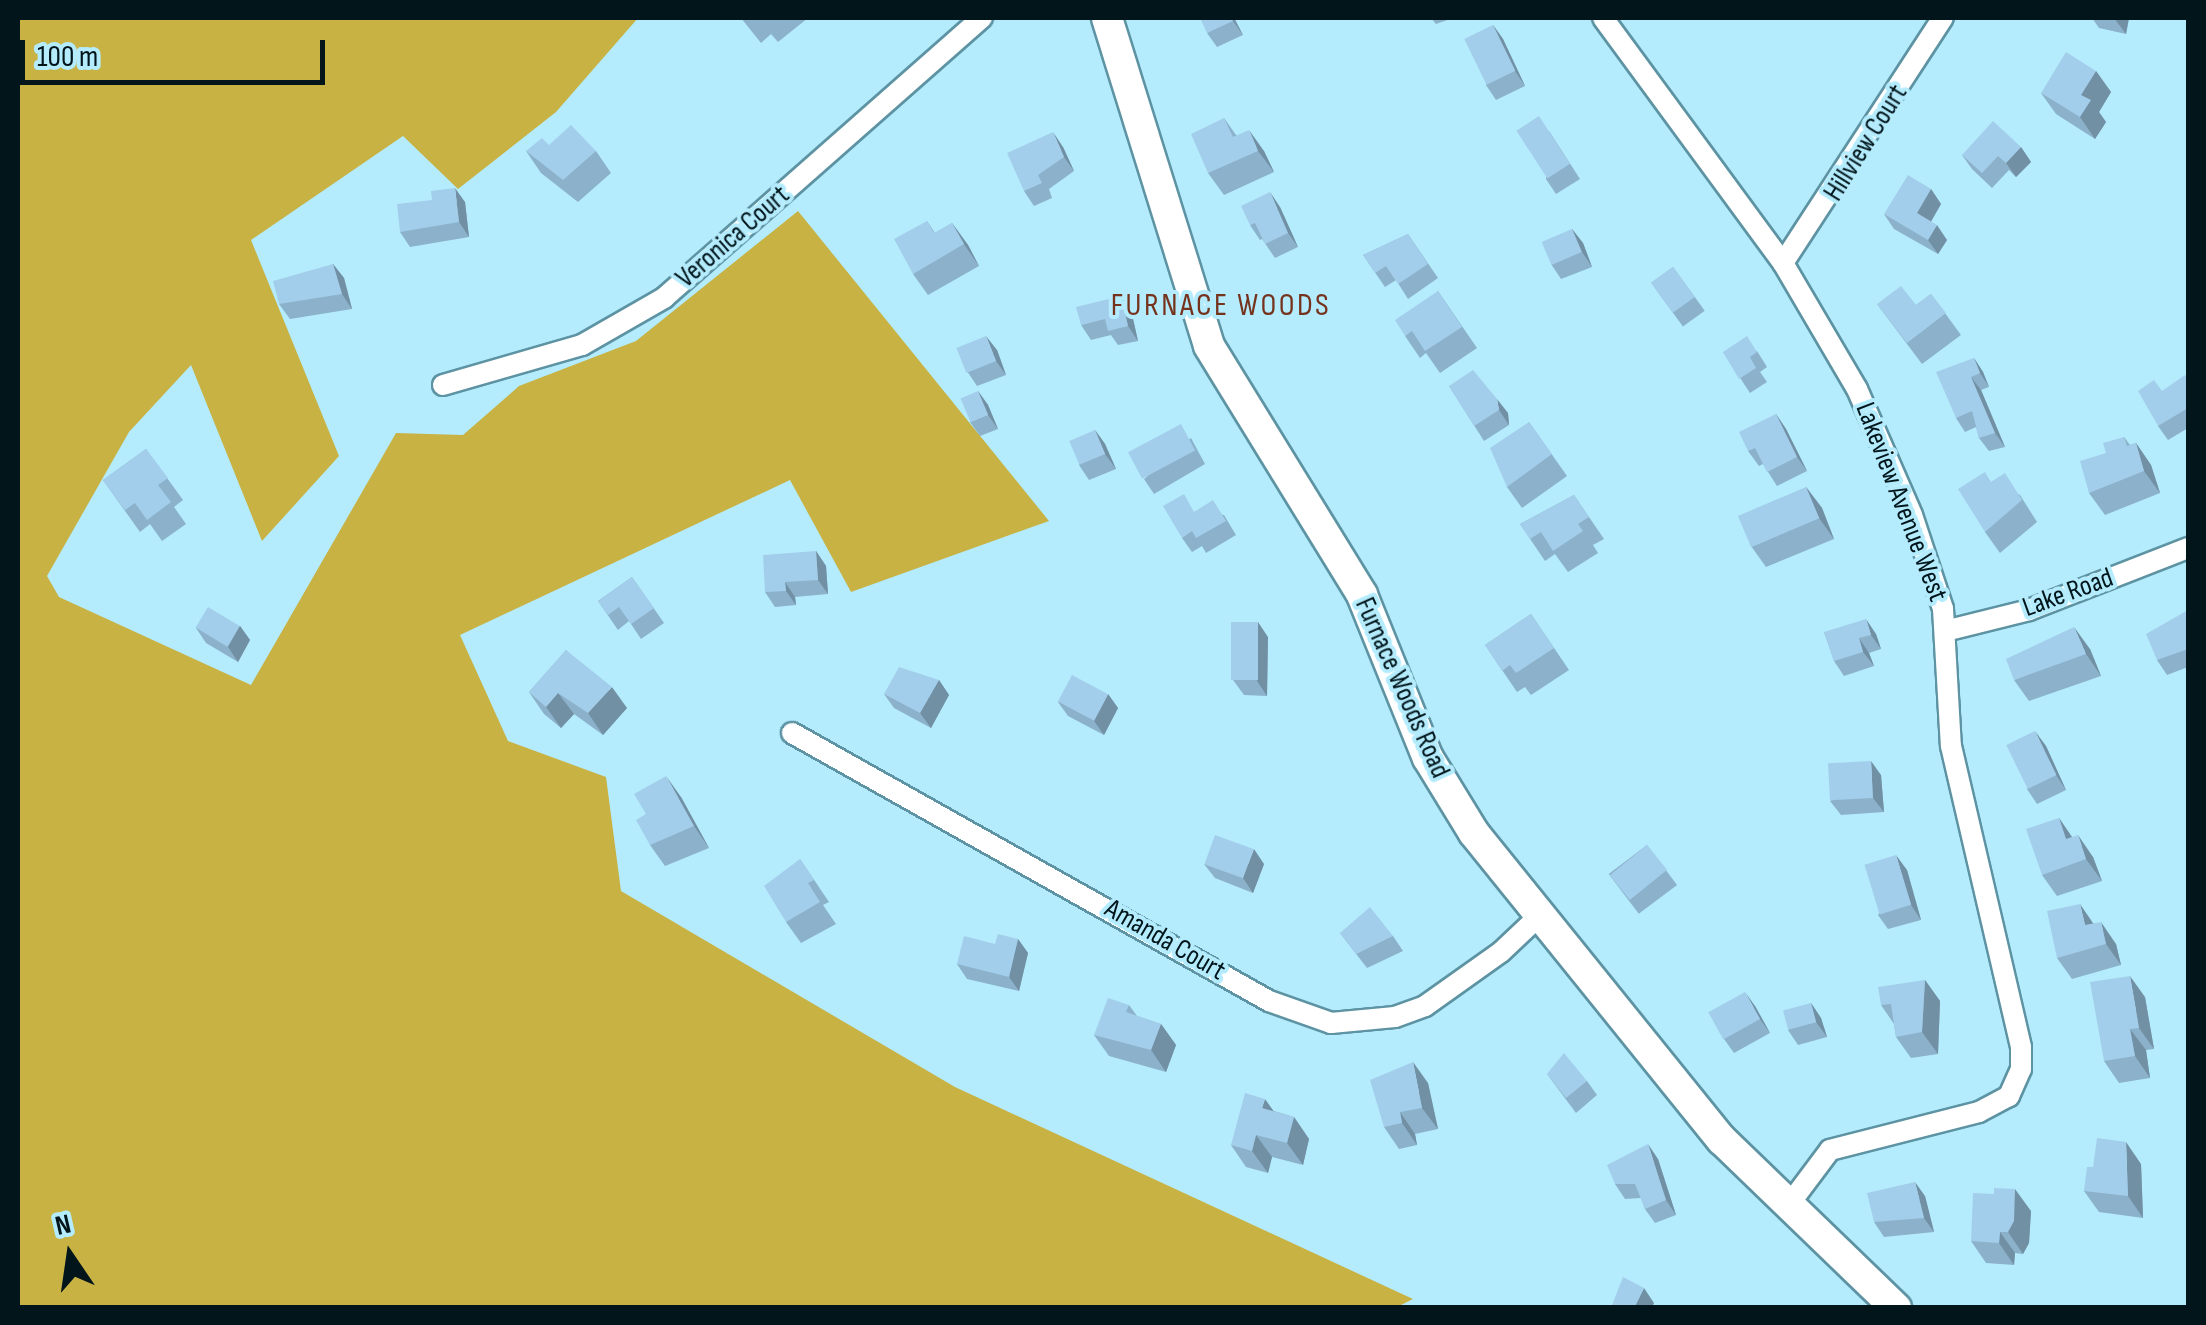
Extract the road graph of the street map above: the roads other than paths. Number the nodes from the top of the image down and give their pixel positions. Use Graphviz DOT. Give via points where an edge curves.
graph roads {
  1 [pos="982,18"];
  2 [pos="1107,18"];
  3 [pos="1603,18"];
  4 [pos="1943,18"];
  5 [pos="1783,264"];
  6 [pos="443,385"];
  7 [pos="2188,548"];
  8 [pos="1945,631"];
  9 [pos="792,733"];
  10 [pos="1538,916"];
  11 [pos="1788,1206"];
  12 [pos="1896,1308"];
  1 -- 6 [label="street, Veronica Court" via="664,298 582,345"];
  2 -- 10 [label="street, Furnace Woods Road" via="1209,346 1362,595 1428,758 1474,833"];
  3 -- 5 [label="street, Lakeview Avenue West"];
  4 -- 5 [label="street, Hillview Court"];
  5 -- 8 [label="street, Lakeview Avenue West" via="1857,389 1912,515"];
  7 -- 8 [label="street, Lake Road" via="2029,610"];
  8 -- 11 [label="street, Lakeview Avenue West" via="1951,746 2021,1069 2008,1096 1978,1112 1830,1150"];
  9 -- 10 [label="street, Amanda Court" via="1270,1001 1331,1022 1395,1017 1425,1006 1502,952"];
  10 -- 11 [label="street, Furnace Woods Road" via="1722,1140"];
  11 -- 12 [label="street, Furnace Woods Road"];
}
